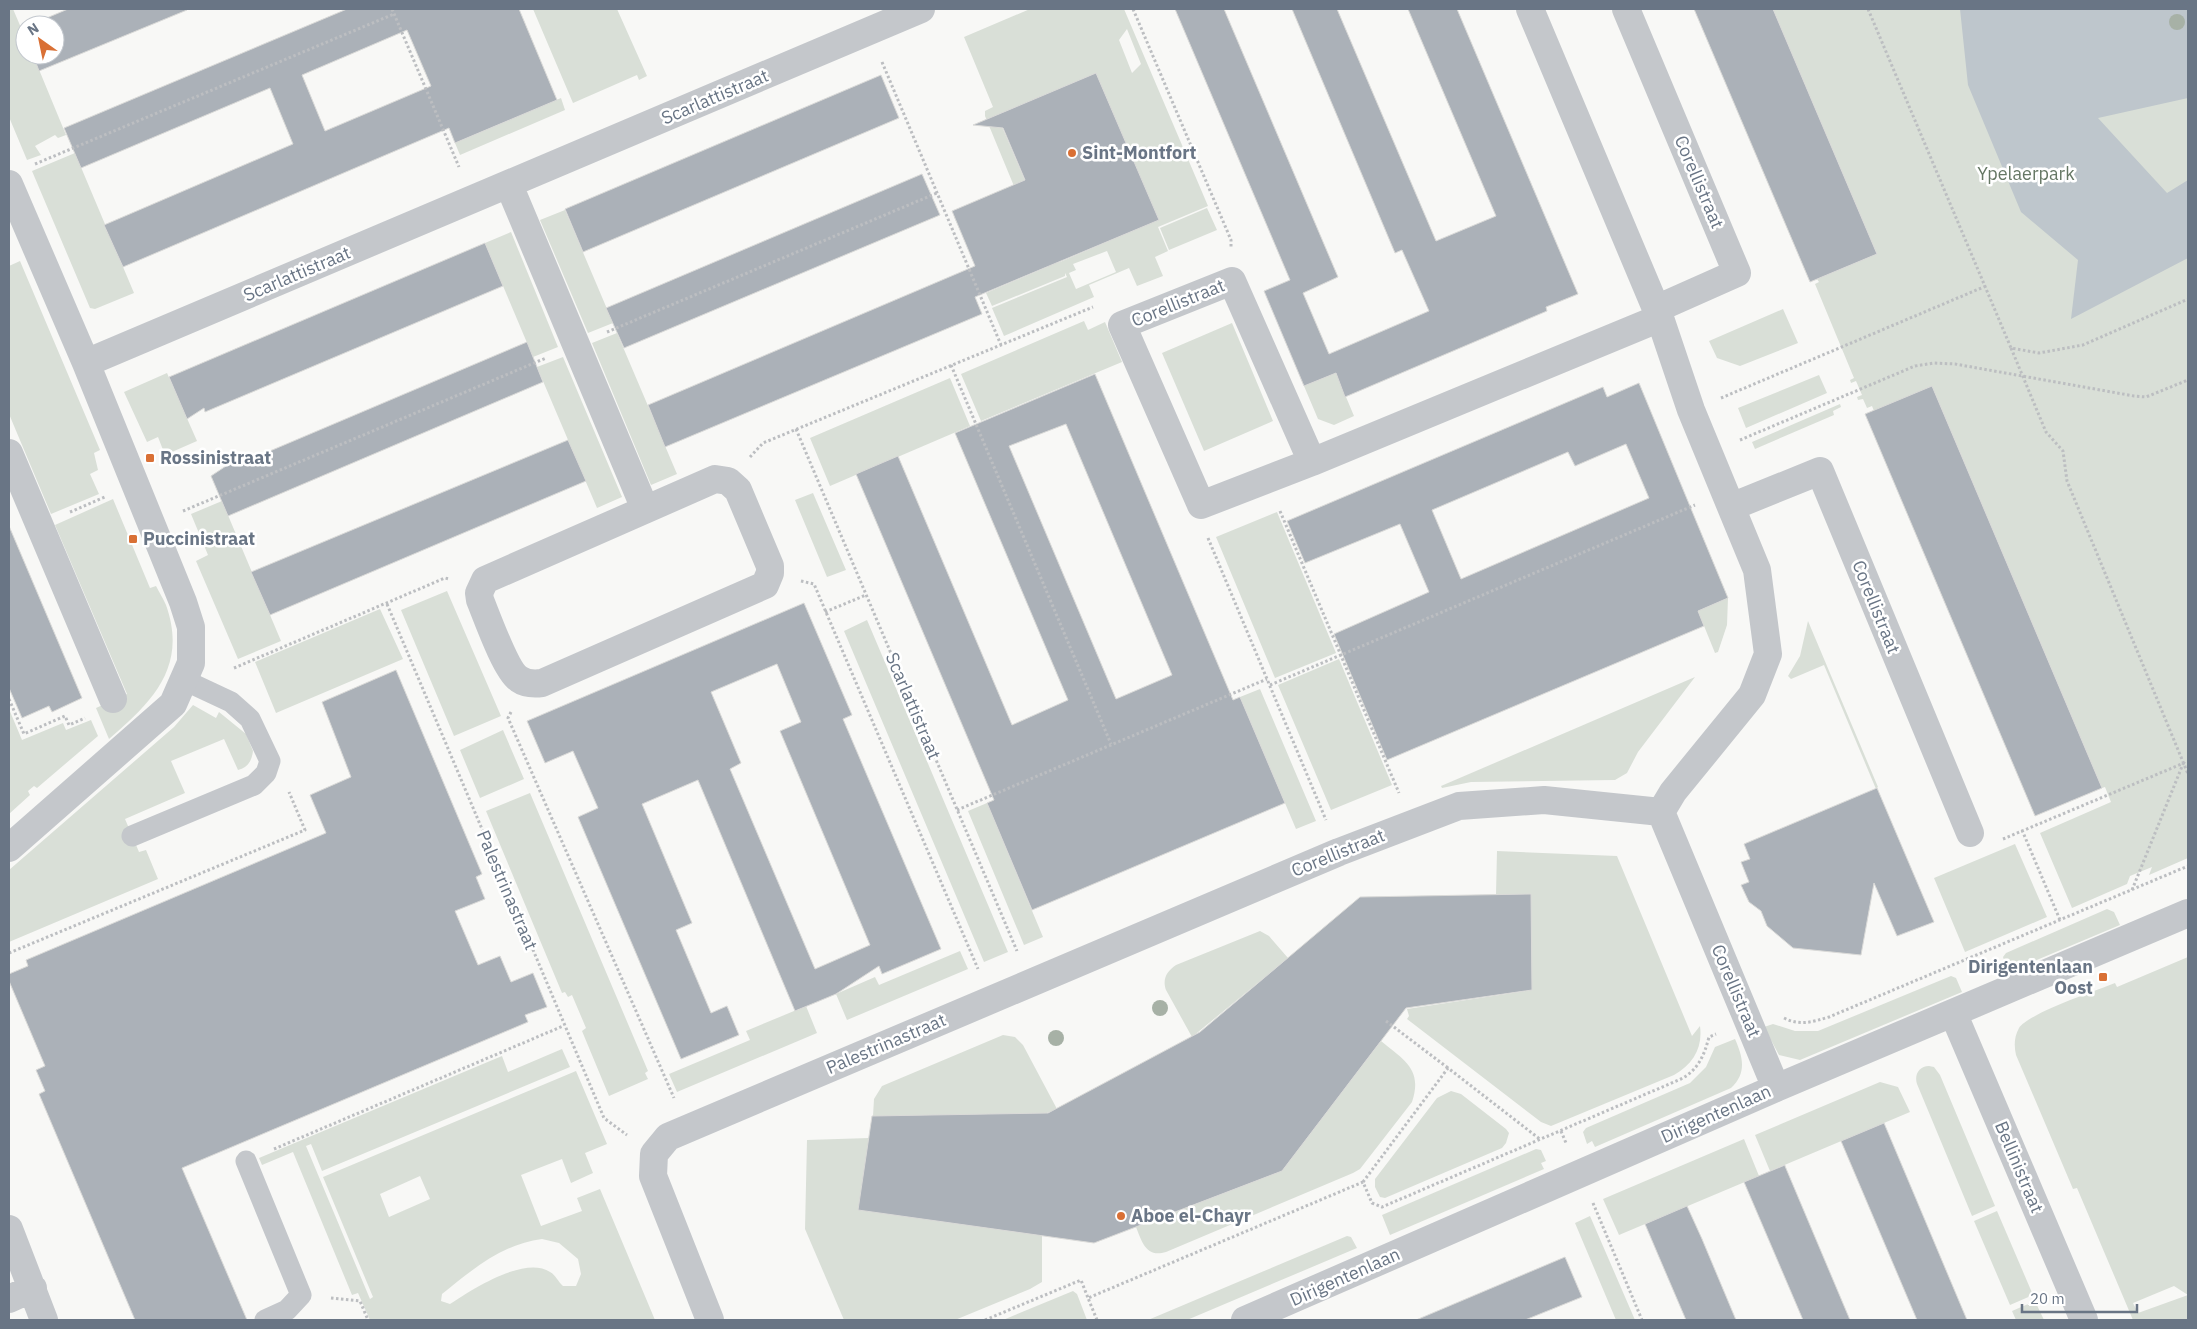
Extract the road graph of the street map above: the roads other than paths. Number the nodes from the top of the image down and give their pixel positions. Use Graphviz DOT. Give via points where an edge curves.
graph roads {
  1 [pos="920,9"];
  2 [pos="1530,9"];
  3 [pos="1626,9"];
  4 [pos="18,176"];
  5 [pos="509,185"];
  6 [pos="1658,313"];
  7 [pos="86,364"];
  8 [pos="9,453"];
  9 [pos="1312,462"];
  10 [pos="1728,500"];
  11 [pos="645,509"];
  12 [pos="187,672"];
  13 [pos="113,699"];
  14 [pos="1661,812"];
  15 [pos="1970,832"];
  16 [pos="132,836"];
  17 [pos="9,848"];
  18 [pos="2188,913"];
  19 [pos="1030,983"];
  20 [pos="1954,1015"];
  21 [pos="1776,1088"];
  22 [pos="246,1161"];
  23 [pos="9,1229"];
  24 [pos="33,1288"];
  25 [pos="9,1299"];
  26 [pos="44,1320"];
  27 [pos="265,1320"];
  28 [pos="710,1320"];
  29 [pos="1245,1320"];
  30 [pos="2084,1320"];
  1 -- 5 [label="street, Scarlattistraat"];
  2 -- 6 [label="street"];
  3 -- 6 [label="street, Corellistraat" via="1737,273"];
  4 -- 7 [label="street"];
  5 -- 7 [label="street, Scarlattistraat"];
  5 -- 11 [label="street"];
  6 -- 9 [label="street, Corellistraat"];
  6 -- 10 [label="street" via="1691,410"];
  7 -- 12 [label="street" via="191,626"];
  8 -- 13 [label="street"];
  9 -- 9 [label="street, Corellistraat" via="1201,506 1122,325 1232,281"];
  10 -- 14 [label="street" via="1757,570 1768,654 1752,695 1673,792"];
  10 -- 15 [label="street, Corellistraat" via="1820,471"];
  11 -- 11 [label="street" via="715,479 728,481 738,490 770,566 765,585 542,683 518,678 508,665 480,600 482,586 491,576"];
  12 -- 16 [label="lane" via="250,719 260,734 270,761 266,773 254,785"];
  12 -- 17 [label="street" via="173,704"];
  14 -- 19 [label="street, Corellistraat" via="1544,800 1460,806 1340,852"];
  14 -- 21 [label="street, Corellistraat"];
  18 -- 20 [label="street, Dirigentenlaan"];
  19 -- 28 [label="street, Palestrinastraat" via="668,1138 654,1154 652,1176"];
  20 -- 21 [label="street, Dirigentenlaan"];
  20 -- 30 [label="street, Bellinistraat"];
  21 -- 29 [label="street, Dirigentenlaan"];
  22 -- 27 [label="lane" via="301,1296 287,1310"];
  23 -- 24 [label="street"];
  24 -- 25 [label="street"];
  24 -- 26 [label="street"];
}
